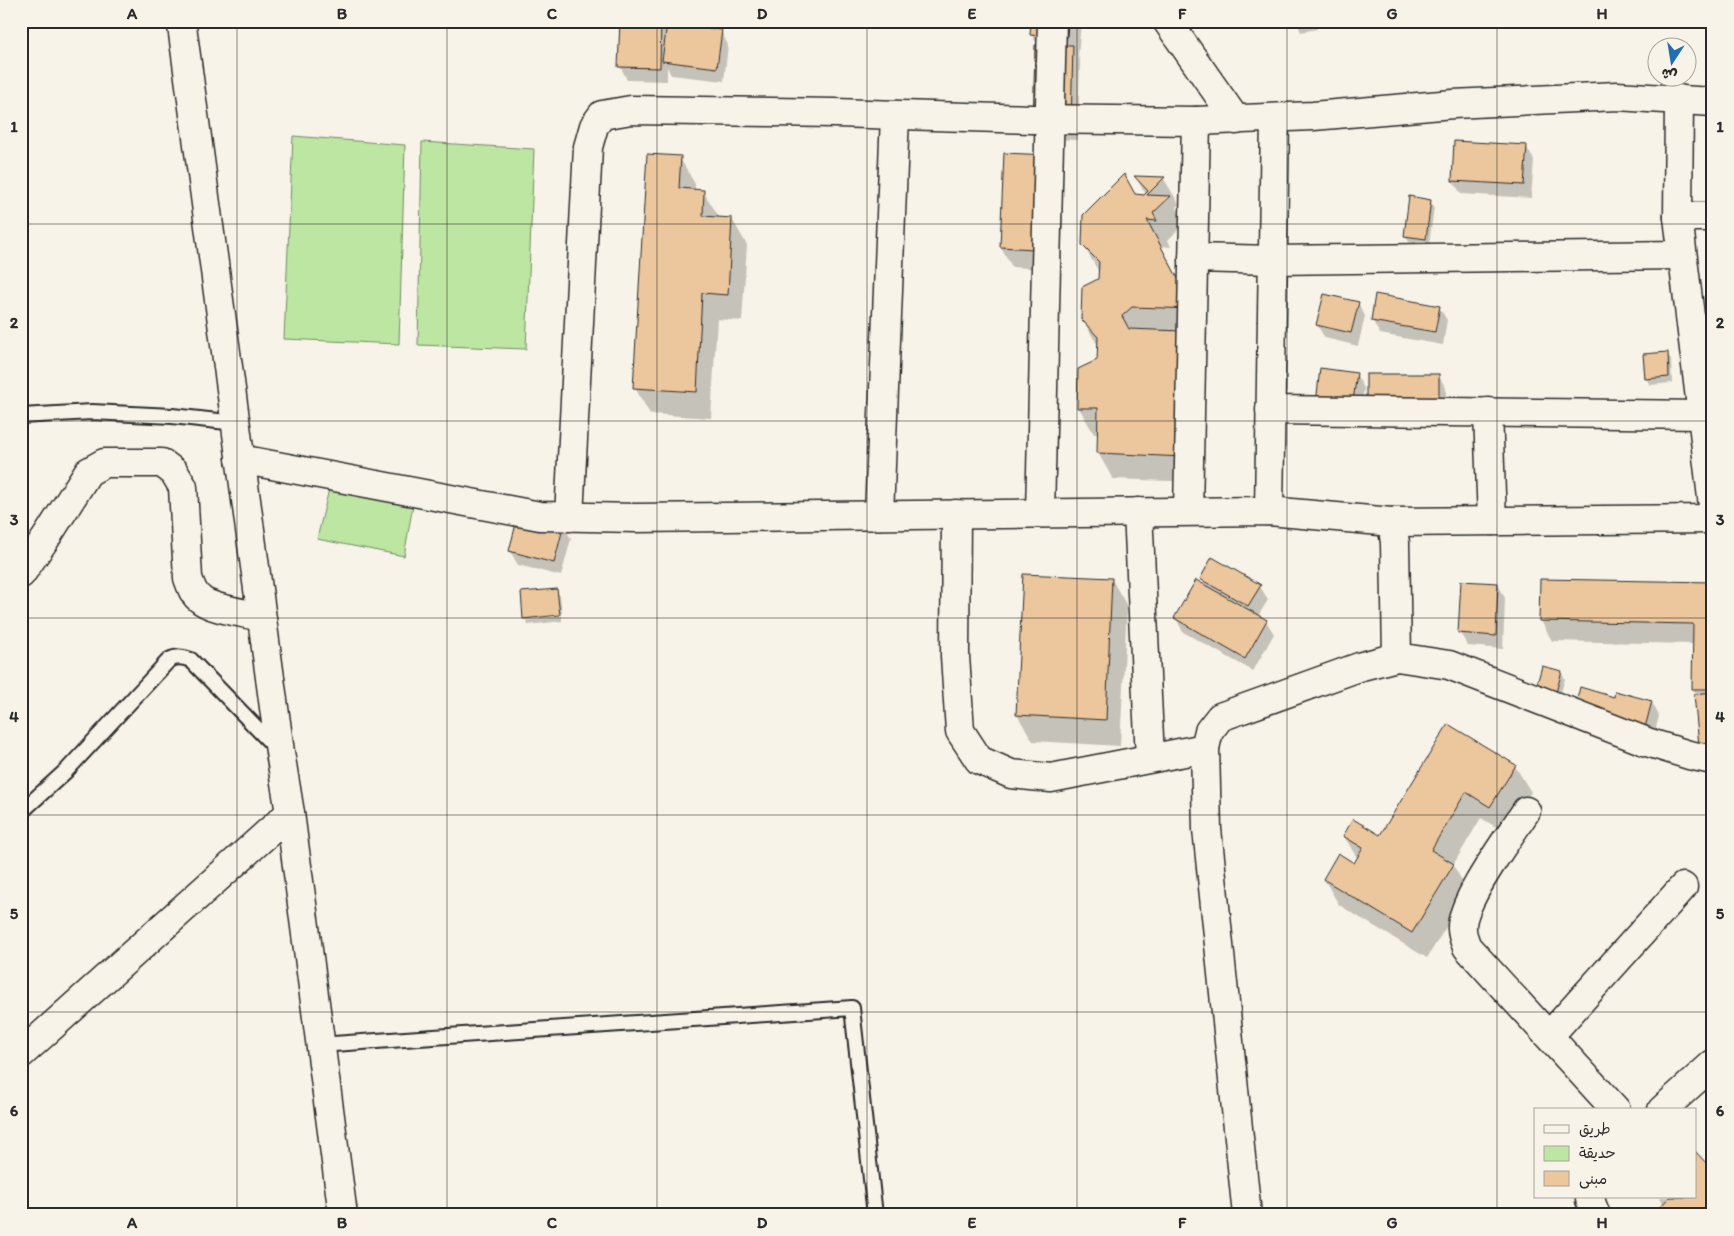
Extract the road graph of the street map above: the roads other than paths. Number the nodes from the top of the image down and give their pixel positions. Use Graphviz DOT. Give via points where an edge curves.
graph roads {
  1 [pos="1052,21"];
  2 [pos="1167,21"];
  3 [pos="182,26"];
  4 [pos="1679,100"];
  5 [pos="1713,102"];
  6 [pos="894,115"];
  7 [pos="1275,118"];
  8 [pos="1050,120"];
  9 [pos="1236,120"];
  10 [pos="1196,121"];
  11 [pos="1713,216"];
  12 [pos="1678,217"];
  13 [pos="1682,255"];
  14 [pos="1193,258"];
  15 [pos="1272,260"];
  16 [pos="1270,410"];
  17 [pos="1488,412"];
  18 [pos="1702,415"];
  19 [pos="21,416"];
  20 [pos="236,423"];
  21 [pos="240,459"];
  22 [pos="1713,506"];
  23 [pos="1188,511"];
  24 [pos="1269,511"];
  25 [pos="1138,512"];
  26 [pos="1040,513"];
  27 [pos="956,514"];
  28 [pos="879,515"];
  29 [pos="569,517"];
  30 [pos="1713,519"];
  31 [pos="1492,521"];
  32 [pos="1392,522"];
  33 [pos="21,574"];
  34 [pos="261,617"];
  35 [pos="1397,657"];
  36 [pos="1205,748"];
  37 [pos="280,752"];
  38 [pos="1150,758"];
  39 [pos="1713,760"];
  40 [pos="1526,811"];
  41 [pos="21,812"];
  42 [pos="290,813"];
  43 [pos="1683,887"];
  44 [pos="1549,1036"];
  45 [pos="319,1045"];
  46 [pos="21,1054"];
  47 [pos="1713,1064"];
  48 [pos="1614,1108"];
  49 [pos="1664,1108"];
  50 [pos="1590,1198"];
  51 [pos="342,1215"];
  52 [pos="875,1215"];
  53 [pos="1248,1215"];
  54 [pos="1596,1215"];
  1 -- 8 [label="street"];
  2 -- 9 [label="street"];
  3 -- 20 [label="street"];
  4 -- 5 [label="street"];
  4 -- 7 [label="street" via="1617,96 1453,104"];
  4 -- 12 [label="street"];
  6 -- 8 [label="street"];
  6 -- 28 [label="street"];
  6 -- 29 [label="street" via="631,110 602,116 594,126 588,147"];
  7 -- 9 [label="street"];
  7 -- 15 [label="street"];
  8 -- 10 [label="street"];
  8 -- 26 [label="street"];
  9 -- 10 [label="street"];
  10 -- 14 [label="street"];
  11 -- 12 [label="street"];
  12 -- 13 [label="street"];
  13 -- 15 [label="street"];
  13 -- 18 [label="street"];
  14 -- 15 [label="street"];
  14 -- 23 [label="street"];
  15 -- 16 [label="street"];
  16 -- 17 [label="street"];
  16 -- 24 [label="street"];
  17 -- 18 [label="street"];
  17 -- 31 [label="street"];
  18 -- 22 [label="street"];
  19 -- 20 [label="lane" via="92,412"];
  20 -- 21 [label="street"];
  21 -- 29 [label="street" via="540,516"];
  21 -- 34 [label="street"];
  23 -- 24 [label="street"];
  23 -- 25 [label="street"];
  24 -- 32 [label="street"];
  25 -- 26 [label="street"];
  25 -- 38 [label="street"];
  26 -- 27 [label="street"];
  27 -- 28 [label="street"];
  27 -- 38 [label="street" via="955,656 960,731 978,760 1011,774 1051,778"];
  28 -- 29 [label="street"];
  30 -- 31 [label="street"];
  31 -- 32 [label="street"];
  32 -- 35 [label="street" via="1397,586"];
  33 -- 34 [label="street" via="88,472 104,463 162,463 174,472 183,487 188,578 192,590 208,605"];
  34 -- 37 [label="street"];
  35 -- 36 [label="street" via="1362,666 1220,716 1209,731"];
  35 -- 39 [label="street" via="1449,665 1647,742"];
  36 -- 38 [label="street"];
  36 -- 53 [label="street" via="1207,829"];
  37 -- 41 [label="lane" via="191,660 175,657 67,770"];
  37 -- 42 [label="street"];
  40 -- 44 [label="street" via="1473,893 1463,914 1462,929 1467,947"];
  42 -- 45 [label="street"];
  42 -- 46 [label="street"];
  43 -- 44 [label="street"];
  44 -- 48 [label="street"];
  45 -- 51 [label="street"];
  45 -- 52 [label="lane" via="852,1008"];
  47 -- 49 [label="street"];
  50 -- 54 [label="street"];
}
